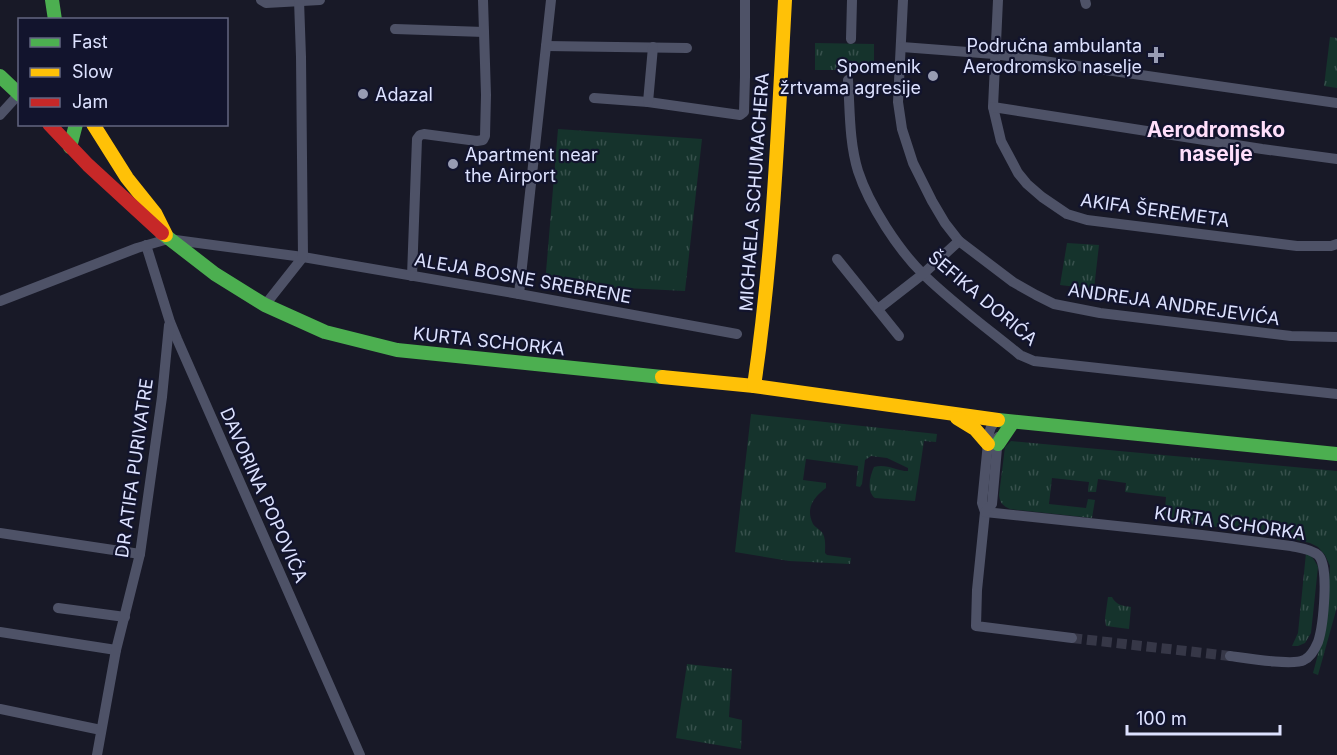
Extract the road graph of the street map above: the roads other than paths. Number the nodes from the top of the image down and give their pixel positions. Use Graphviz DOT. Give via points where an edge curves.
graph roads {
  1 [pos="52,0"];
  2 [pos="261,0"];
  3 [pos="320,0"];
  4 [pos="483,0"];
  5 [pos="551,0"];
  6 [pos="745,0"];
  7 [pos="785,0"];
  8 [pos="852,0"];
  9 [pos="903,0"];
  10 [pos="998,0"];
  11 [pos="299,1"];
  12 [pos="55,18"];
  13 [pos="395,29"];
  14 [pos="484,32"];
  15 [pos="851,39"];
  16 [pos="546,46"];
  17 [pos="653,47"];
  18 [pos="902,47"];
  19 [pos="687,48"];
  20 [pos="994,54"];
  21 [pos="0,76"];
  22 [pos="848,80"];
  23 [pos="18,94"];
  24 [pos="18,96"];
  25 [pos="594,98"];
  26 [pos="648,102"];
  27 [pos="1337,103"];
  28 [pos="993,109"];
  29 [pos="0,115"];
  30 [pos="51,126"];
  31 [pos="75,126"];
  32 [pos="94,126"];
  33 [pos="70,147"];
  34 [pos="1337,159"];
  35 [pos="168,239"];
  36 [pos="959,241"];
  37 [pos="1337,244"];
  38 [pos="146,245"];
  39 [pos="303,257"];
  40 [pos="837,259"];
  41 [pos="923,274"];
  42 [pos="412,276"];
  43 [pos="519,294"];
  44 [pos="0,302"];
  45 [pos="265,305"];
  46 [pos="878,309"];
  47 [pos="170,322"];
  48 [pos="737,334"];
  49 [pos="899,336"];
  50 [pos="1337,337"];
  51 [pos="754,386"];
  52 [pos="1337,394"];
  53 [pos="950,414"];
  54 [pos="996,420"];
  55 [pos="1013,422"];
  56 [pos="993,444"];
  57 [pos="1337,454"];
  58 [pos="985,512"];
  59 [pos="0,533"];
  60 [pos="140,554"];
  61 [pos="58,608"];
  62 [pos="125,617"];
  63 [pos="0,632"];
  64 [pos="1072,638"];
  65 [pos="116,650"];
  66 [pos="1230,656"];
  67 [pos="0,709"];
  68 [pos="101,730"];
  69 [pos="97,755"];
  70 [pos="360,755"];
  1 -- 12 [label="main road"];
  2 -- 11 [label="street"];
  3 -- 11 [label="street"];
  4 -- 14 [label="street"];
  5 -- 16 [label="street"];
  6 -- 26 [label="street" via="744,112 735,115"];
  7 -- 51 [label="main road, MICHAELA SCHUMACHERA" via="774,198"];
  8 -- 15 [label="street"];
  9 -- 18 [label="street, ANDREJA ANDREJEVIĆA"];
  10 -- 20 [label="street, AKIFA ŠEREMETA"];
  11 -- 39 [label="street"];
  13 -- 14 [label="street"];
  14 -- 42 [label="street" via="484,138 477,141 424,134 417,139"];
  16 -- 17 [label="street"];
  16 -- 43 [label="street"];
  17 -- 19 [label="street"];
  17 -- 26 [label="street"];
  18 -- 20 [label="street"];
  18 -- 36 [label="street, ANDREJA ANDREJEVIĆA" via="898,102 902,129 932,201"];
  20 -- 27 [label="street"];
  20 -- 28 [label="street, AKIFA ŠEREMETA"];
  21 -- 23 [label="main road"];
  22 -- 41 [label="street, ŠEFIKA DORIĆA" via="851,134 863,185 893,238"];
  24 -- 29 [label="street"];
  25 -- 26 [label="street"];
  28 -- 34 [label="street"];
  28 -- 37 [label="street, AKIFA ŠEREMETA" via="1001,141 1018,173 1066,214 1087,220 1298,246"];
  30 -- 33 [label="main road, KURTA SCHORKA"];
  31 -- 33 [label="main road"];
  32 -- 35 [label="main road"];
  33 -- 35 [label="main road, KURTA SCHORKA"];
  35 -- 38 [label="street"];
  35 -- 39 [label="street, ALEJA BOSNE SREBRENE"];
  35 -- 45 [label="main road, KURTA SCHORKA"];
  36 -- 41 [label="street"];
  36 -- 50 [label="street, ANDREJA ANDREJEVIĆA" via="1014,282 1054,304 1291,336"];
  38 -- 44 [label="street"];
  38 -- 47 [label="street, DAVORINA POPOVIĆA"];
  39 -- 42 [label="street, ALEJA BOSNE SREBRENE"];
  39 -- 45 [label="street"];
  40 -- 46 [label="street"];
  41 -- 46 [label="street"];
  41 -- 52 [label="street, ŠEFIKA DORIĆA" via="1020,355 1034,361"];
  42 -- 43 [label="street, ALEJA BOSNE SREBRENE"];
  43 -- 48 [label="street, ALEJA BOSNE SREBRENE"];
  45 -- 51 [label="main road, KURTA SCHORKA" via="325,332 397,350"];
  46 -- 49 [label="street"];
  47 -- 60 [label="street, DR ATIFA PURIVATRE"];
  47 -- 70 [label="street, DAVORINA POPOVIĆA"];
  51 -- 53 [label="main road, KURTA SCHORKA"];
  53 -- 54 [label="main road, KURTA SCHORKA"];
  53 -- 56 [label="main road"];
  54 -- 55 [label="main road, KURTA SCHORKA"];
  54 -- 56 [label="street" via="989,433"];
  55 -- 56 [label="main road"];
  55 -- 57 [label="main road, KURTA SCHORKA"];
  56 -- 58 [label="street" via="992,504"];
  58 -- 64 [label="street" via="976,626"];
  58 -- 66 [label="street, KURTA SCHORKA" via="1292,546 1318,555 1325,576 1324,600 1318,641 1310,656 1290,662"];
  59 -- 60 [label="street"];
  60 -- 62 [label="street, DR ATIFA PURIVATRE"];
  61 -- 62 [label="street"];
  62 -- 65 [label="street, DR ATIFA PURIVATRE"];
  63 -- 65 [label="street"];
  65 -- 68 [label="street, DR ATIFA PURIVATRE"];
  67 -- 68 [label="street"];
  68 -- 69 [label="street, DR ATIFA PURIVATRE"];
}
